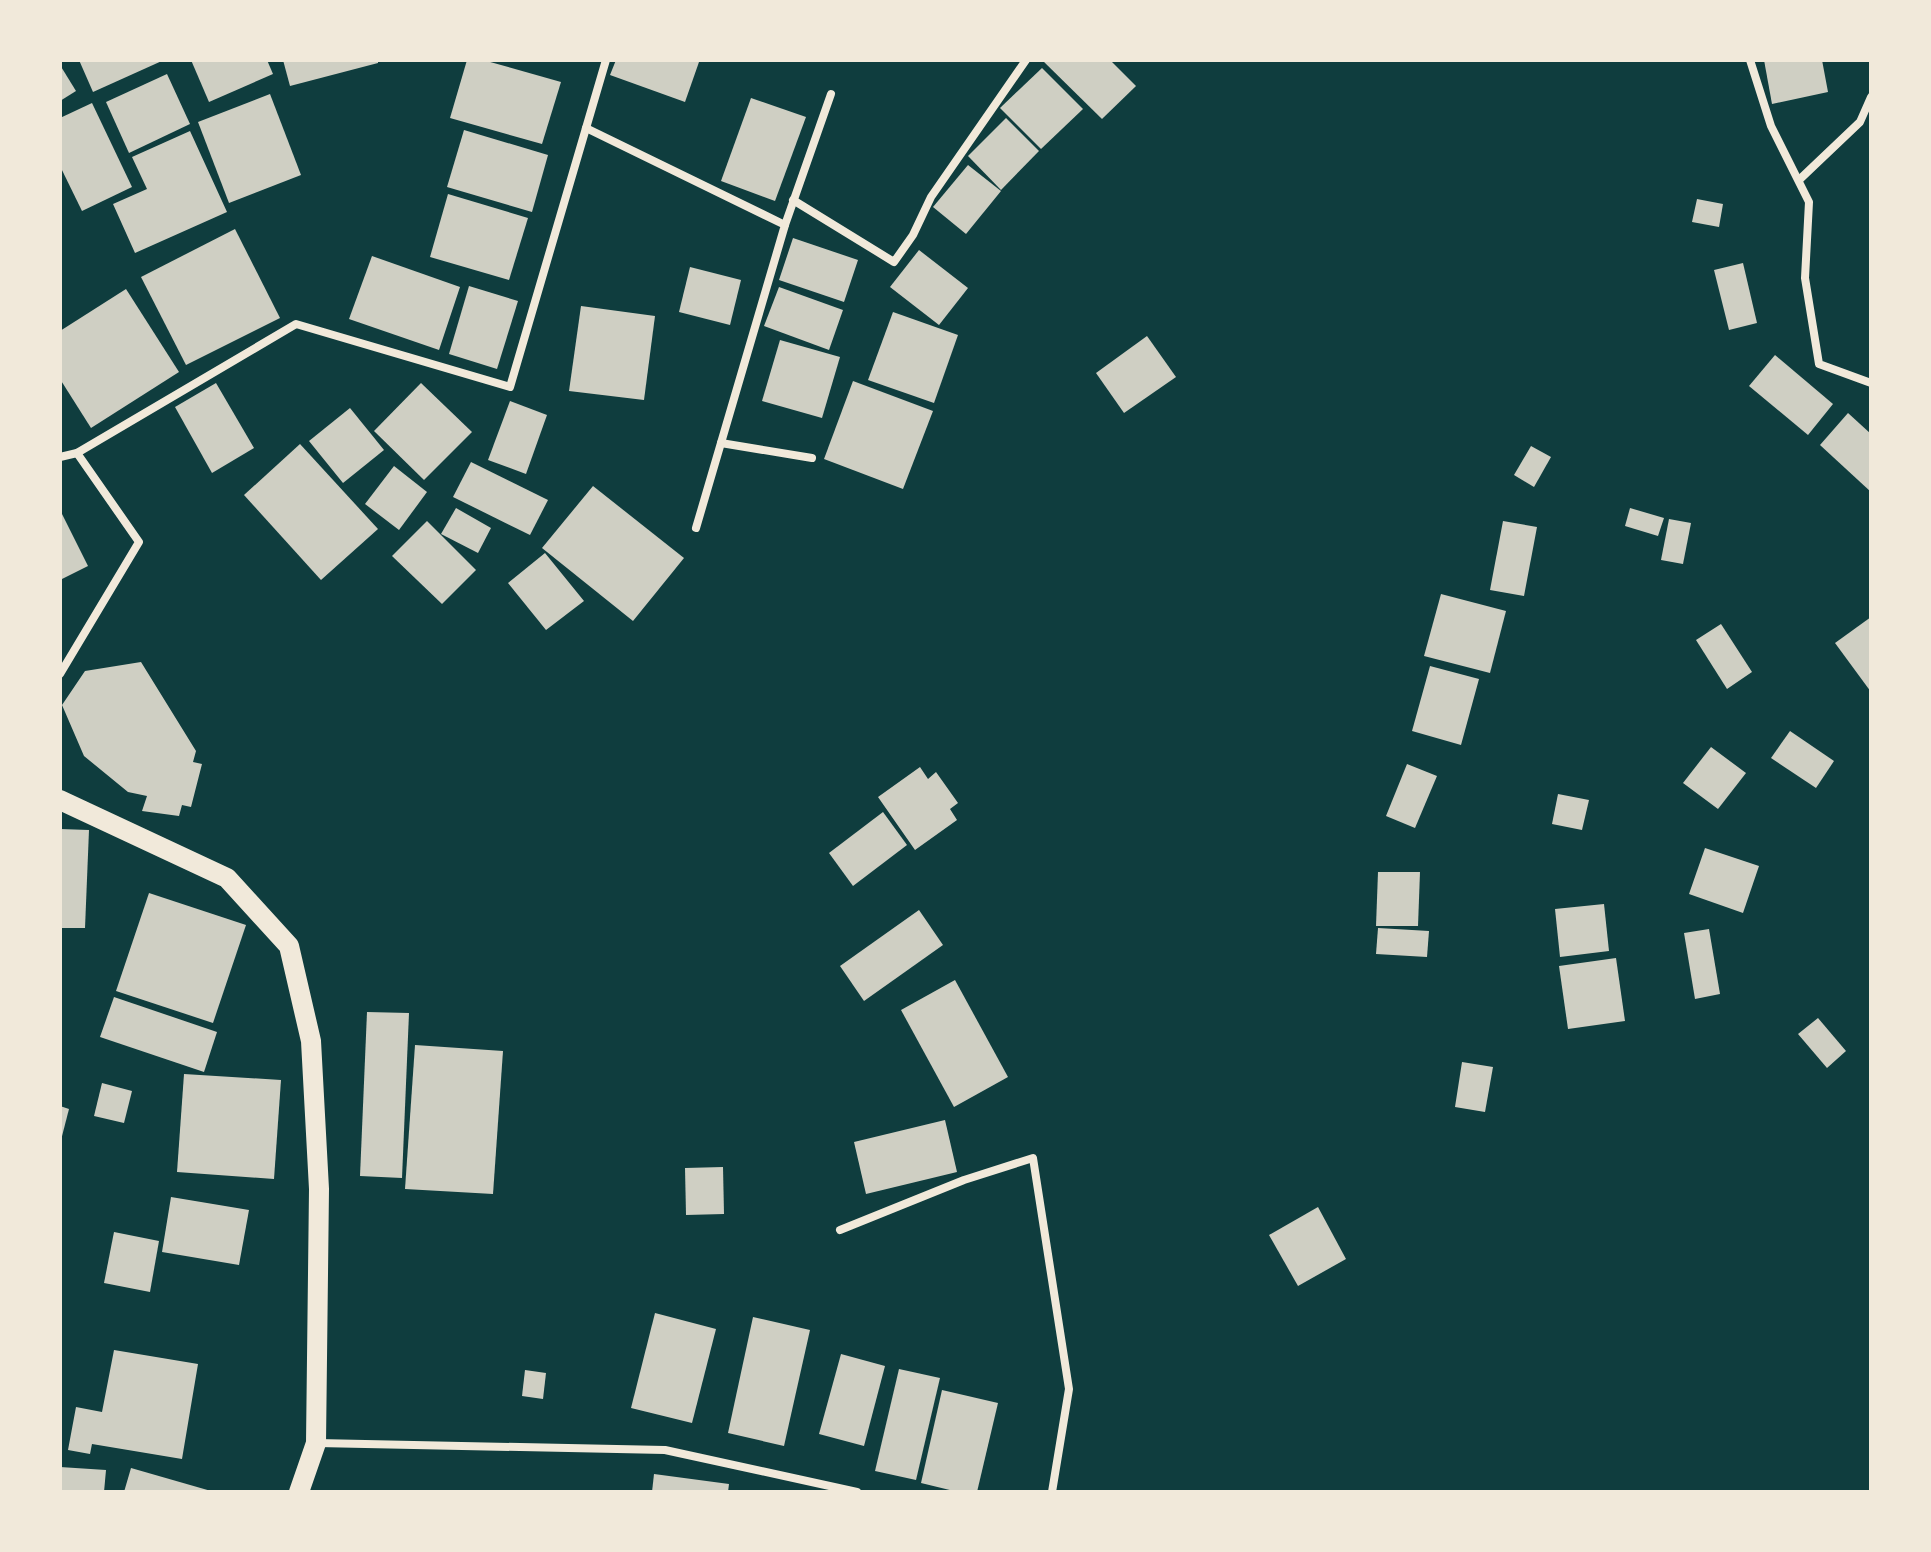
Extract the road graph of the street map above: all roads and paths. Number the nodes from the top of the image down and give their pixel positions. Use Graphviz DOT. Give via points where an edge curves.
graph roads {
  1 [pos="606,60"];
  2 [pos="1026,60"];
  3 [pos="1750,60"];
  4 [pos="831,94"];
  5 [pos="1871,97"];
  6 [pos="586,128"];
  7 [pos="1799,180"];
  8 [pos="793,200"];
  9 [pos="785,225"];
  10 [pos="1871,383"];
  11 [pos="721,443"];
  12 [pos="77,453"];
  13 [pos="60,457"];
  14 [pos="812,458"];
  15 [pos="696,528"];
  16 [pos="60,674"];
  17 [pos="60,800"];
  18 [pos="840,1230"];
  19 [pos="316,1443"];
  20 [pos="299,1492"];
  21 [pos="857,1492"];
  22 [pos="1052,1492"];
  1 -- 6 [label="street"];
  2 -- 8 [label="street" via="931,197 894,262"];
  3 -- 7 [label="street" via="1771,126"];
  4 -- 8 [label="street"];
  5 -- 7 [label="street" via="1860,122"];
  6 -- 9 [label="street"];
  6 -- 12 [label="street" via="510,387 296,324"];
  7 -- 10 [label="street" via="1809,202 1805,278 1819,364"];
  8 -- 9 [label="street"];
  9 -- 11 [label="street"];
  11 -- 14 [label="street"];
  11 -- 15 [label="street"];
  12 -- 13 [label="street"];
  12 -- 16 [label="street" via="139,542"];
  17 -- 19 [label="main road" via="227,878 289,946 311,1041 319,1189"];
  18 -- 22 [label="street" via="1033,1158 1069,1389"];
  19 -- 20 [label="main road"];
  19 -- 21 [label="street" via="665,1450"];
}
